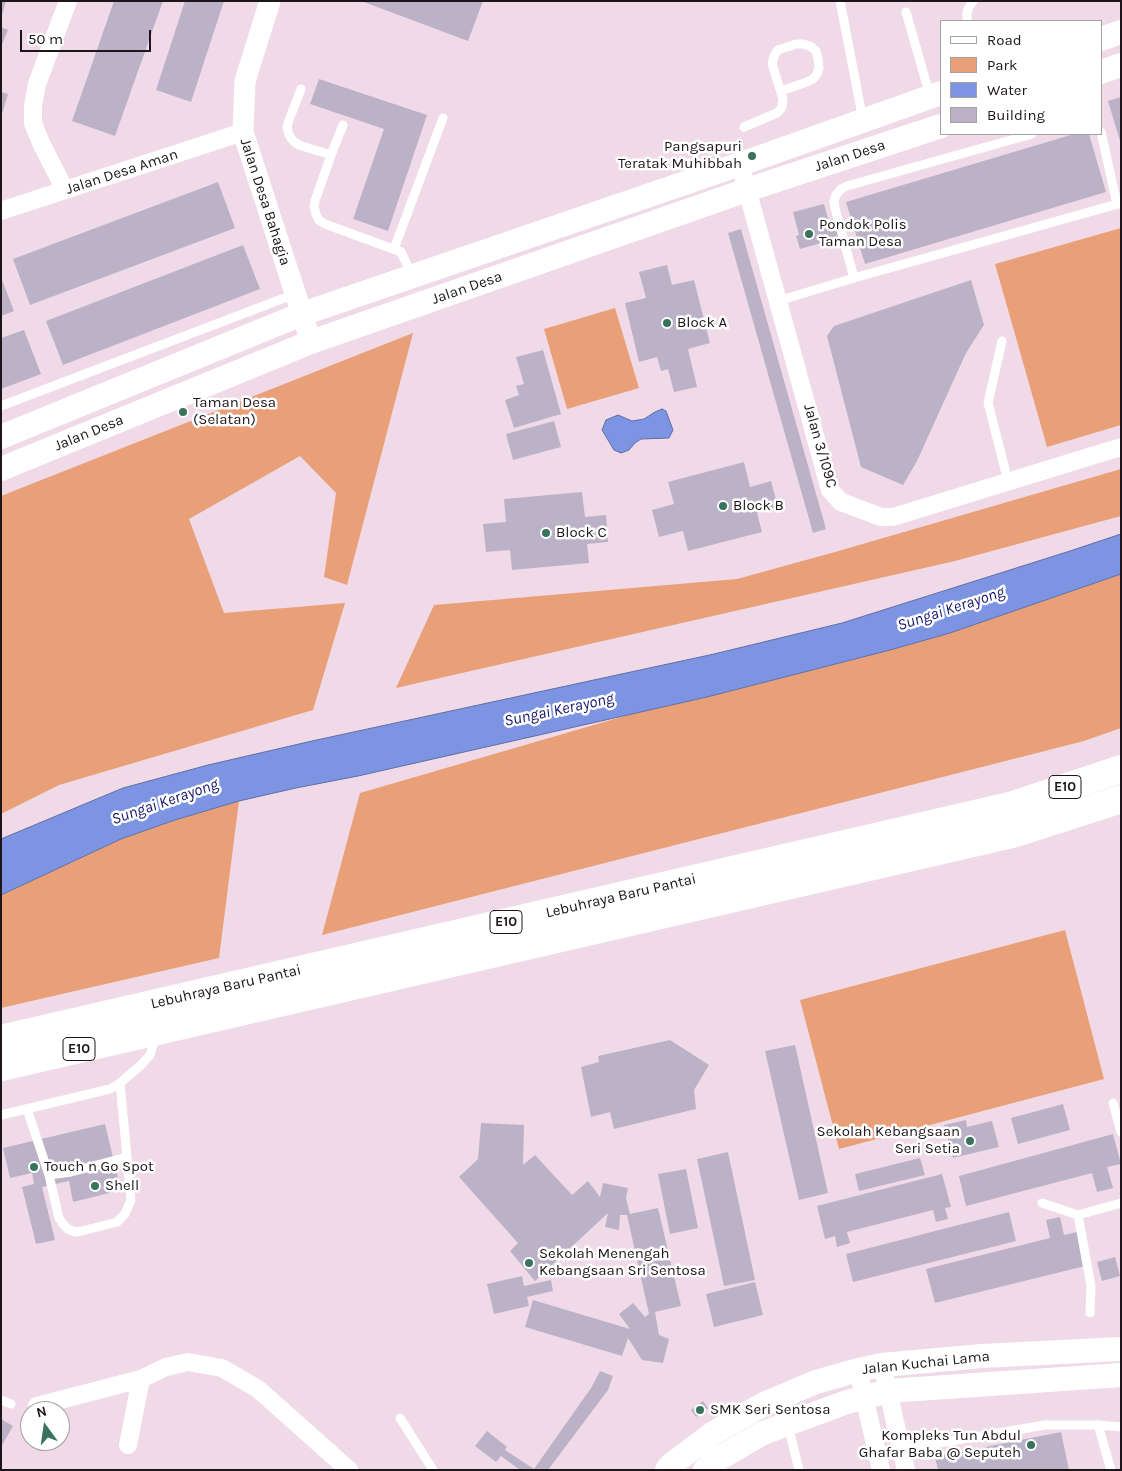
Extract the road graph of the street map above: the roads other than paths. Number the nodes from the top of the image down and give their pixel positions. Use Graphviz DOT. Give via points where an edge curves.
graph roads {
  1 [pos="68,1"];
  2 [pos="270,1"];
  3 [pos="840,1"];
  4 [pos="973,1"];
  5 [pos="906,12"];
  6 [pos="967,20"];
  7 [pos="1121,32"];
  8 [pos="1102,39"];
  9 [pos="1121,65"];
  10 [pos="1102,72"];
  11 [pos="301,89"];
  12 [pos="781,91"];
  13 [pos="936,95"];
  14 [pos="443,118"];
  15 [pos="863,120"];
  16 [pos="343,125"];
  17 [pos="940,126"];
  18 [pos="744,127"];
  19 [pos="242,132"];
  20 [pos="1028,135"];
  21 [pos="1102,135"];
  22 [pos="330,155"];
  23 [pos="740,164"];
  24 [pos="65,190"];
  25 [pos="748,190"];
  26 [pos="1119,203"];
  27 [pos="1,211"];
  28 [pos="394,249"];
  29 [pos="412,275"];
  30 [pos="854,278"];
  31 [pos="778,301"];
  32 [pos="298,304"];
  33 [pos="1002,341"];
  34 [pos="311,342"];
  35 [pos="1,406"];
  36 [pos="1,437"];
  37 [pos="1121,447"];
  38 [pos="1,470"];
  39 [pos="1008,481"];
  40 [pos="1121,769"];
  41 [pos="1121,799"];
  42 [pos="157,1031"];
  43 [pos="1,1039"];
  44 [pos="1,1068"];
  45 [pos="120,1083"];
  46 [pos="1113,1103"];
  47 [pos="27,1109"];
  48 [pos="1,1115"];
  49 [pos="1121,1132"];
  50 [pos="128,1157"];
  51 [pos="49,1176"];
  52 [pos="1042,1202"];
  53 [pos="1121,1203"];
  54 [pos="1078,1215"];
  55 [pos="1090,1312"];
  56 [pos="1121,1349"];
  57 [pos="882,1365"];
  58 [pos="858,1370"];
  59 [pos="1121,1375"];
  60 [pos="141,1379"];
  61 [pos="888,1391"];
  62 [pos="864,1398"];
  63 [pos="1,1400"];
  64 [pos="56,1401"];
  65 [pos="11,1404"];
  66 [pos="400,1418"];
  67 [pos="787,1423"];
  68 [pos="1098,1425"];
  69 [pos="1121,1427"];
  70 [pos="128,1445"];
  71 [pos="901,1449"];
  72 [pos="714,1466"];
  73 [pos="349,1470"];
  74 [pos="433,1470"];
  75 [pos="667,1470"];
  76 [pos="799,1470"];
  77 [pos="881,1470"];
  78 [pos="906,1470"];
  79 [pos="1111,1470"];
  1 -- 24 [label="street" via="37,84 33,106 33,123"];
  2 -- 19 [label="street, Jalan Desa Bahagia" via="245,81"];
  3 -- 15 [label="lane"];
  4 -- 6 [label="lane" via="968,7"];
  5 -- 13 [label="lane"];
  7 -- 8 [label="main road"];
  9 -- 10 [label="main road"];
  11 -- 22 [label="lane" via="287,127 289,134 300,145"];
  12 -- 12 [label="lane" via="772,64 774,56 778,50 791,45 810,46 818,58 817,74 807,82"];
  12 -- 18 [label="lane" via="782,107 777,113"];
  13 -- 15 [label="main road, Jalan Desa"];
  14 -- 28 [label="lane"];
  15 -- 23 [label="main road, Jalan Desa"];
  16 -- 22 [label="lane"];
  17 -- 25 [label="main road, Jalan Desa"];
  19 -- 24 [label="street, Jalan Desa Aman"];
  19 -- 32 [label="street, Jalan Desa Bahagia"];
  20 -- 30 [label="lane" via="841,189 836,194 835,208"];
  21 -- 26 [label="lane"];
  22 -- 28 [label="lane" via="315,201 314,208 320,220"];
  23 -- 25 [label="street, Jalan 3/109C"];
  23 -- 29 [label="main road, Jalan Desa"];
  24 -- 27 [label="street, Jalan Desa Aman"];
  25 -- 31 [label="street, Jalan 3/109C"];
  25 -- 34 [label="main road, Jalan Desa"];
  26 -- 30 [label="lane"];
  28 -- 29 [label="lane" via="401,252"];
  29 -- 32 [label="main road, Jalan Desa"];
  30 -- 31 [label="lane"];
  31 -- 39 [label="street, Jalan 3/109C" via="830,490 841,502 881,517 893,517"];
  32 -- 34 [label="street, Jalan Desa Bahagia"];
  32 -- 35 [label="lane, Jalan Desa"];
  32 -- 36 [label="main road, Jalan Desa"];
  33 -- 39 [label="lane" via="988,403"];
  34 -- 38 [label="main road, Jalan Desa"];
  37 -- 39 [label="street, Jalan 3/109C"];
  40 -- 43 [label="highway, Lebuhraya Baru Pantai / E10" via="1010,806"];
  41 -- 42 [label="highway, Lebuhraya Baru Pantai / E10" via="1016,833"];
  42 -- 44 [label="highway, Lebuhraya Baru Pantai / E10"];
  42 -- 45 [label="lane" via="150,1055"];
  45 -- 47 [label="lane" via="99,1093"];
  45 -- 50 [label="lane"];
  46 -- 49 [label="lane"];
  47 -- 48 [label="lane"];
  47 -- 51 [label="lane"];
  50 -- 51 [label="lane"];
  50 -- 51 [label="lane" via="131,1200 125,1214 117,1222 82,1231 74,1232 63,1224"];
  52 -- 54 [label="lane"];
  53 -- 54 [label="lane"];
  54 -- 55 [label="lane" via="1090,1286"];
  56 -- 57 [label="main road, Jalan Kuchai Lama"];
  57 -- 58 [label="main road, Jalan Kuchai Lama"];
  57 -- 61 [label="street"];
  58 -- 62 [label="street"];
  58 -- 75 [label="main road, Jalan Kuchai Lama" via="816,1382 764,1404 712,1434"];
  59 -- 61 [label="main road, Jalan Kuchai Lama"];
  60 -- 64 [label="street"];
  60 -- 70 [label="street"];
  60 -- 73 [label="street" via="166,1367 188,1362 222,1368 258,1389"];
  61 -- 62 [label="main road, Jalan Kuchai Lama"];
  61 -- 71 [label="street"];
  62 -- 67 [label="main road, Jalan Kuchai Lama"];
  62 -- 77 [label="street"];
  63 -- 65 [label="lane"];
  66 -- 74 [label="lane"];
  67 -- 72 [label="main road, Jalan Kuchai Lama" via="762,1433"];
  67 -- 76 [label="lane"];
  68 -- 69 [label="lane"];
  68 -- 71 [label="lane" via="1045,1425"];
  68 -- 79 [label="lane"];
  71 -- 78 [label="street"];
}
